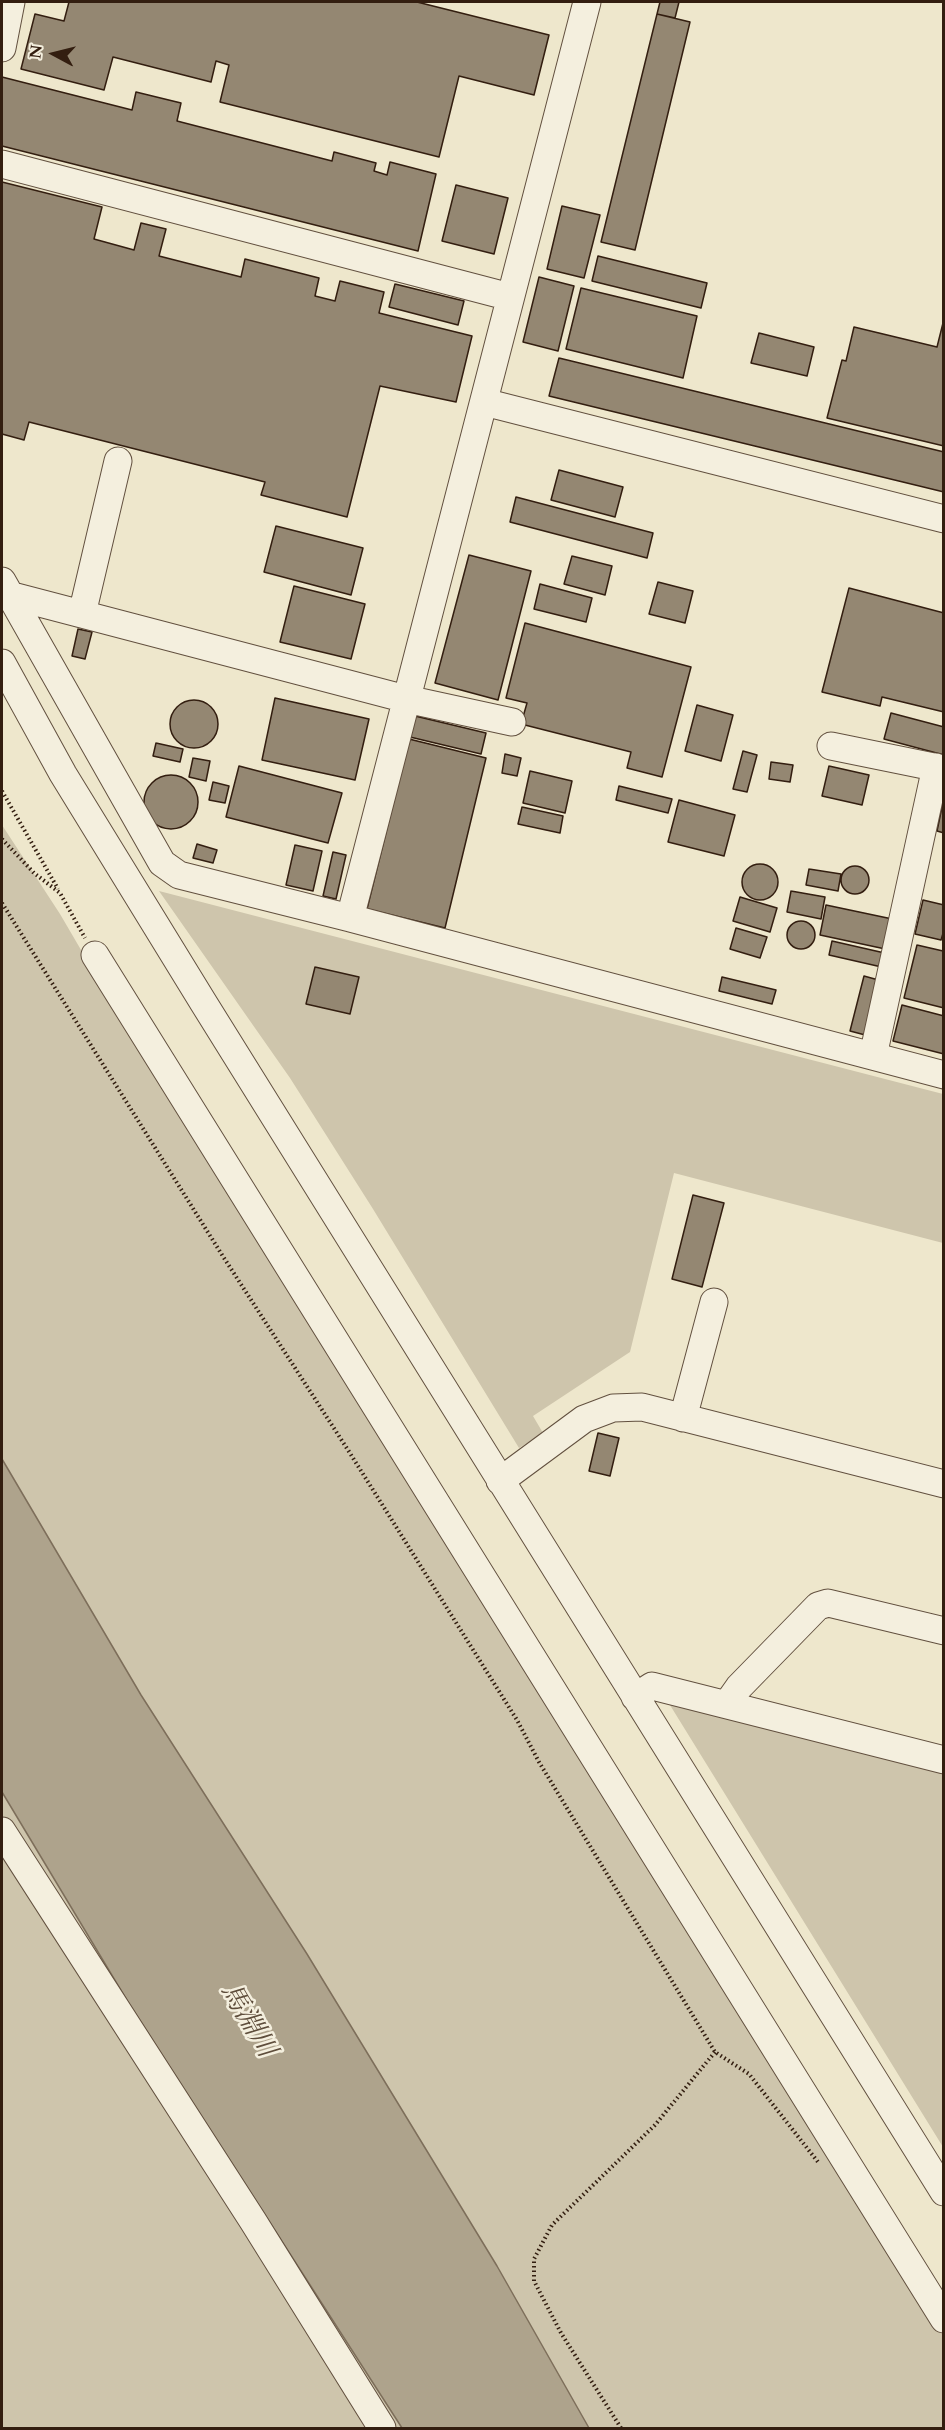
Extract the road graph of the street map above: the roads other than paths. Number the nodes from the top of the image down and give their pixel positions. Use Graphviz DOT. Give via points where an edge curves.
graph roads {
  1 [pos="11,2"];
  2 [pos="587,2"];
  3 [pos="2,48"];
  4 [pos="2,164"];
  5 [pos="510,297"];
  6 [pos="484,402"];
  7 [pos="118,461"];
  8 [pos="944,519"];
  9 [pos="5,588"];
  10 [pos="82,614"];
  11 [pos="2,663"];
  12 [pos="406,699"];
  13 [pos="512,722"];
  14 [pos="831,746"];
  15 [pos="940,768"];
  16 [pos="350,918"];
  17 [pos="95,955"];
  18 [pos="873,1056"];
  19 [pos="944,1075"];
  20 [pos="714,1302"];
  21 [pos="683,1418"];
  22 [pos="501,1481"];
  23 [pos="944,1484"];
  24 [pos="944,1631"];
  25 [pos="635,1697"];
  26 [pos="727,1704"];
  27 [pos="944,1760"];
  28 [pos="2,1831"];
  29 [pos="944,2192"];
  30 [pos="944,2319"];
  31 [pos="382,2428"];
  1 -- 3 [label="street"];
  2 -- 5 [label="street"];
  4 -- 5 [label="street"];
  5 -- 6 [label="street"];
  6 -- 8 [label="street"];
  6 -- 12 [label="street"];
  7 -- 10 [label="street"];
  9 -- 10 [label="street"];
  9 -- 16 [label="street" via="162,863 179,875"];
  10 -- 12 [label="street"];
  11 -- 22 [label="street" via="75,794"];
  12 -- 13 [label="street"];
  12 -- 16 [label="street"];
  14 -- 15 [label="street"];
  15 -- 18 [label="street"];
  16 -- 18 [label="street"];
  17 -- 30 [label="street"];
  18 -- 19 [label="street"];
  20 -- 21 [label="street"];
  21 -- 22 [label="street" via="642,1407 613,1408 584,1419"];
  21 -- 23 [label="street"];
  22 -- 25 [label="street"];
  24 -- 26 [label="street" via="828,1603 818,1606"];
  25 -- 26 [label="street" via="652,1686"];
  25 -- 29 [label="street"];
  26 -- 27 [label="street"];
  28 -- 31 [label="street"];
}
